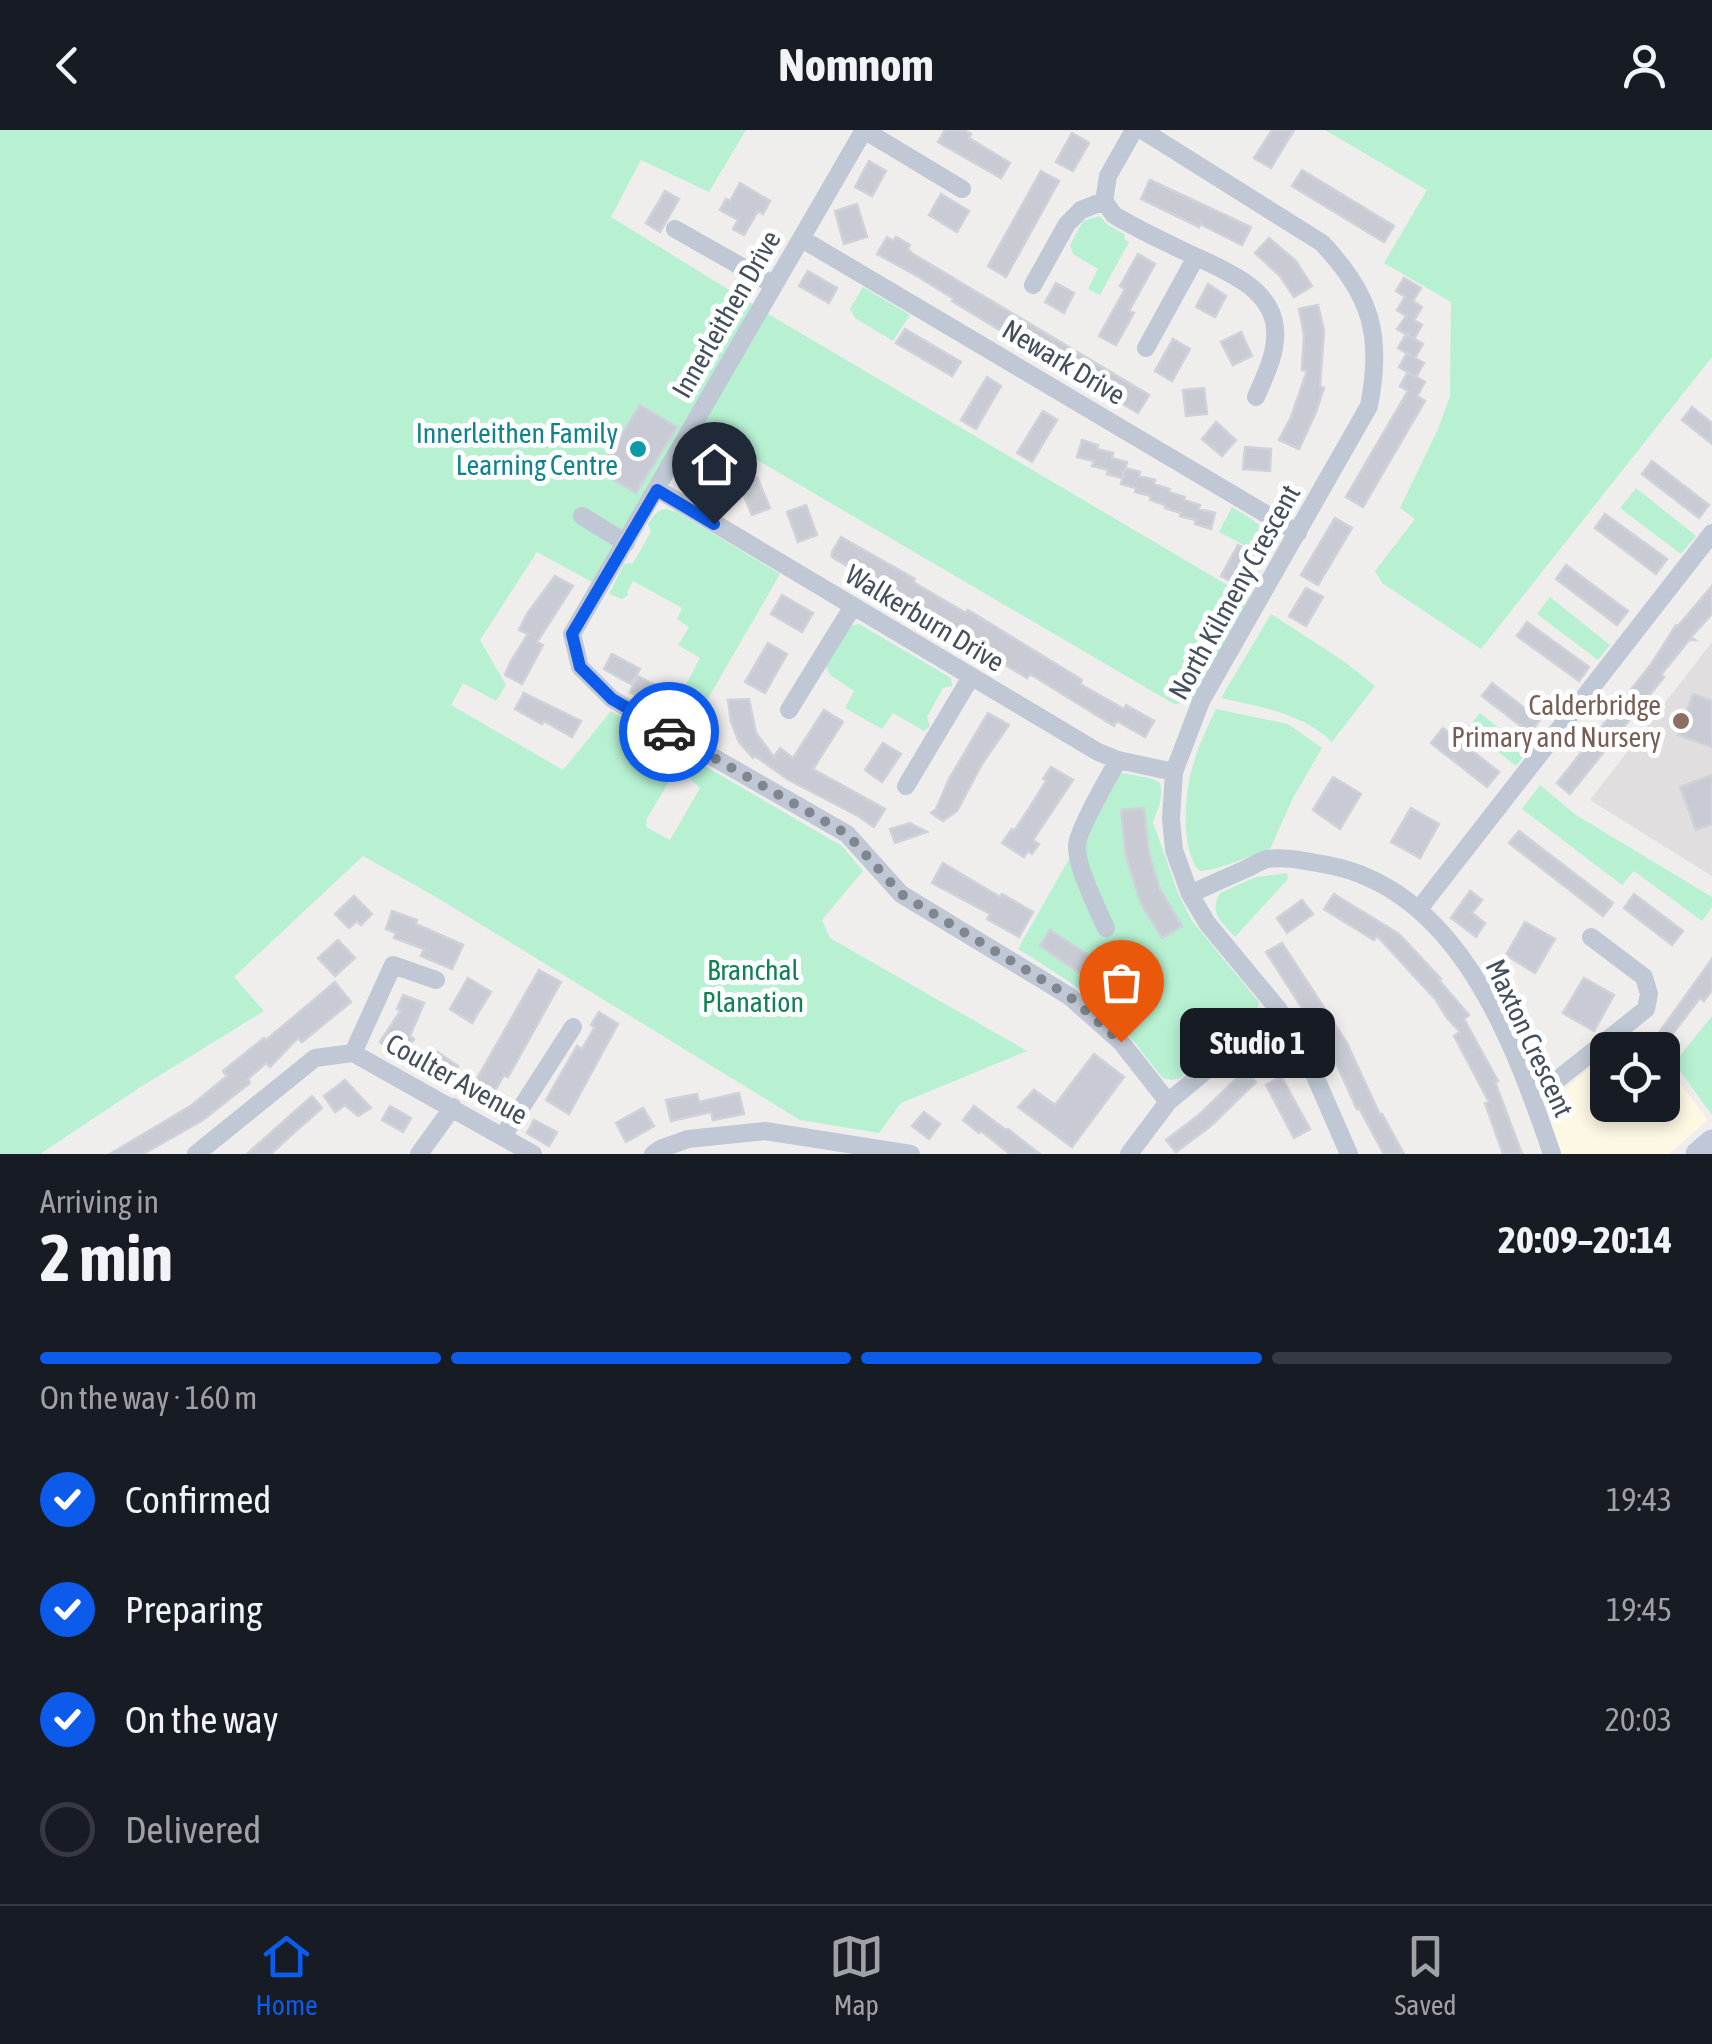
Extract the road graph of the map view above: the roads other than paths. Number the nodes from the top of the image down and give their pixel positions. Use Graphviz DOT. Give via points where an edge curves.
graph roads {
  1 [pos="864,130"];
  2 [pos="1134,130"];
  3 [pos="1142,130"];
  4 [pos="962,189"];
  5 [pos="1104,200"];
  6 [pos="675,229"];
  7 [pos="802,239"];
  8 [pos="1196,257"];
  9 [pos="1034,284"];
  10 [pos="774,285"];
  11 [pos="1146,348"];
  12 [pos="1256,397"];
  13 [pos="657,490"];
  14 [pos="582,516"];
  15 [pos="1298,532"];
  16 [pos="1712,533"];
  17 [pos="626,543"];
  18 [pos="853,606"];
  19 [pos="971,677"];
  20 [pos="790,710"];
  21 [pos="1118,760"];
  22 [pos="1174,772"];
  23 [pos="906,786"];
  24 [pos="1190,894"];
  25 [pos="1418,909"];
  26 [pos="1106,928"];
  27 [pos="1590,938"];
  28 [pos="436,980"];
  29 [pos="1279,1010"];
  30 [pos="573,1027"];
  31 [pos="353,1053"];
  32 [pos="1529,1087"];
  33 [pos="1168,1102"];
  34 [pos="453,1107"];
  35 [pos="503,1136"];
  36 [pos="1712,1142"];
  37 [pos="1346,1153"];
  38 [pos="196,1154"];
  39 [pos="419,1154"];
  40 [pos="533,1154"];
  41 [pos="653,1154"];
  42 [pos="911,1154"];
  43 [pos="1129,1154"];
  44 [pos="1552,1154"];
  45 [pos="1698,1154"];
  1 -- 4 [label="street"];
  1 -- 7 [label="street, Innerleithen Drive"];
  2 -- 5 [label="street" via="1108,176"];
  3 -- 15 [label="street, North Kilmeny Crescent" via="1322,243 1357,286 1373,325 1369,406"];
  5 -- 8 [label="street" via="1114,215"];
  5 -- 9 [label="street" via="1066,224"];
  6 -- 10 [label="street"];
  7 -- 10 [label="street, Innerleithen Drive"];
  7 -- 15 [label="street, Newark Drive"];
  8 -- 11 [label="street"];
  8 -- 12 [label="street" via="1237,277 1272,313 1274,348"];
  10 -- 13 [label="street, Innerleithen Drive"];
  13 -- 17 [label="street, Innerleithen Drive"];
  13 -- 18 [label="street, Walkerburn Drive"];
  14 -- 17 [label="street"];
  15 -- 22 [label="street, North Kilmeny Crescent" via="1201,701"];
  16 -- 25 [label="street"];
  17 -- 33 [label="street, Innerleithen Drive" via="572,634 580,667 612,699 847,834 901,894 1069,996 1121,1042"];
  18 -- 19 [label="street, Walkerburn Drive"];
  18 -- 20 [label="street"];
  19 -- 21 [label="street, Walkerburn Drive"];
  19 -- 23 [label="street"];
  21 -- 22 [label="street, Walkerburn Drive"];
  21 -- 26 [label="street" via="1076,844"];
  22 -- 24 [label="street, North Kilmeny Crescent" via="1174,850"];
  24 -- 25 [label="street, Maxton Crescent" via="1266,860 1301,860 1349,870"];
  24 -- 29 [label="street, North Kilmeny Crescent"];
  25 -- 32 [label="street, Maxton Crescent" via="1468,965"];
  27 -- 32 [label="street" via="1644,977 1646,1009 1556,1080"];
  28 -- 31 [label="street" via="393,965"];
  29 -- 33 [label="street"];
  29 -- 37 [label="street, North Kilmeny Crescent"];
  30 -- 35 [label="street"];
  31 -- 34 [label="street, Coulter Avenue"];
  31 -- 38 [label="street" via="315,1058"];
  32 -- 44 [label="street, Maxton Crescent"];
  33 -- 43 [label="street"];
  34 -- 35 [label="street, Coulter Avenue"];
  34 -- 39 [label="street"];
  35 -- 40 [label="street, Coulter Avenue"];
  36 -- 45 [label="street"];
  41 -- 42 [label="street" via="688,1139 765,1131"];
}
